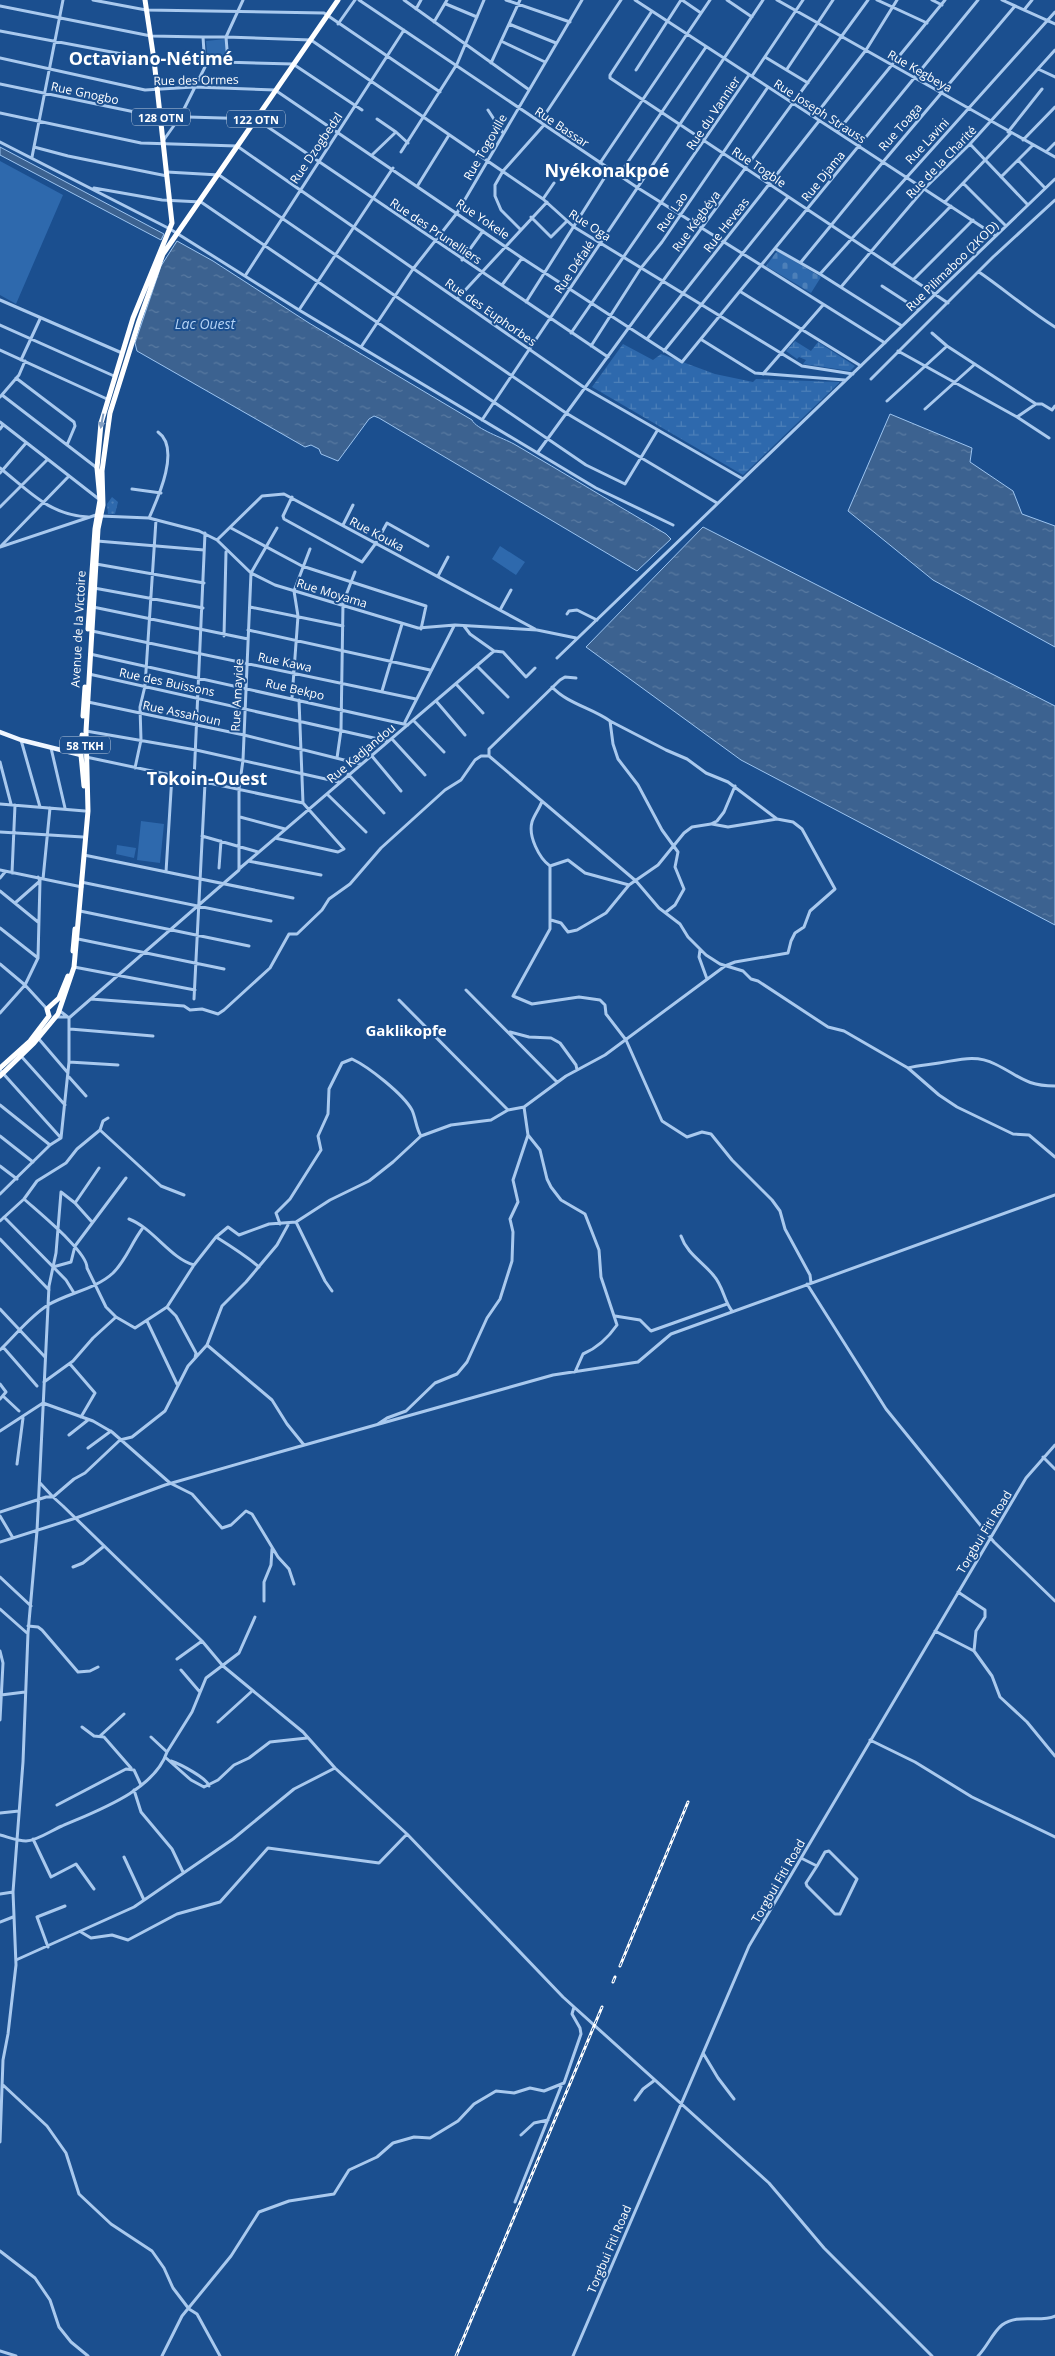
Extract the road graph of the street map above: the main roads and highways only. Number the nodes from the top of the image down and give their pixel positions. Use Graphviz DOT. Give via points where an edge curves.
graph roads {
  1 [pos="145,0"];
  2 [pos="338,0"];
  3 [pos="166,244"];
  4 [pos="158,260"];
  5 [pos="102,503"];
  6 [pos="98,515"];
  7 [pos="93,588"];
  8 [pos="0,732"];
  9 [pos="83,756"];
  10 [pos="81,884"];
  11 [pos="53,1007"];
  12 [pos="52,1016"];
  13 [pos="1,1072"];
  1 -- 3 [label="highway, 128 OTN" via="170,200"];
  2 -- 3 [label="highway, 122 OTN" via="201,202 176,236"];
  3 -- 4 [label="highway, 128 OTN"];
  4 -- 5 [label="highway, 58 TKH" via="108,425"];
  4 -- 5 [label="highway, Avenue de la Victoire / 58 TKH, one-way" via="107,398 98,439 97,468"];
  5 -- 6 [label="highway, Avenue de la Victoire / 58 TKH"];
  6 -- 7 [label="highway, Avenue de la Victoire / 58 TKH"];
  6 -- 7 [label="highway, Avenue de la Victoire / 58 TKH"];
  7 -- 9 [label="highway, Avenue de la Victoire / 58 TKH"];
  7 -- 9 [label="highway, Avenue de la Victoire / 58 TKH"];
  8 -- 9 [label="main road"];
  9 -- 10 [label="highway, Avenue de la Victoire / 58 TKH" via="85,811"];
  9 -- 10 [label="highway, Avenue de la Victoire / 58 TKH" via="88,796"];
  10 -- 11 [label="highway, Avenue de la Victoire / 58 TKH" via="70,966 61,996"];
  10 -- 11 [label="highway, Avenue de la Victoire / 58 TKH" via="74,967"];
  11 -- 12 [label="highway"];
  11 -- 12 [label="highway" via="58,1014"];
  12 -- 13 [label="highway"];
  12 -- 13 [label="highway" via="38,1038"];
}
